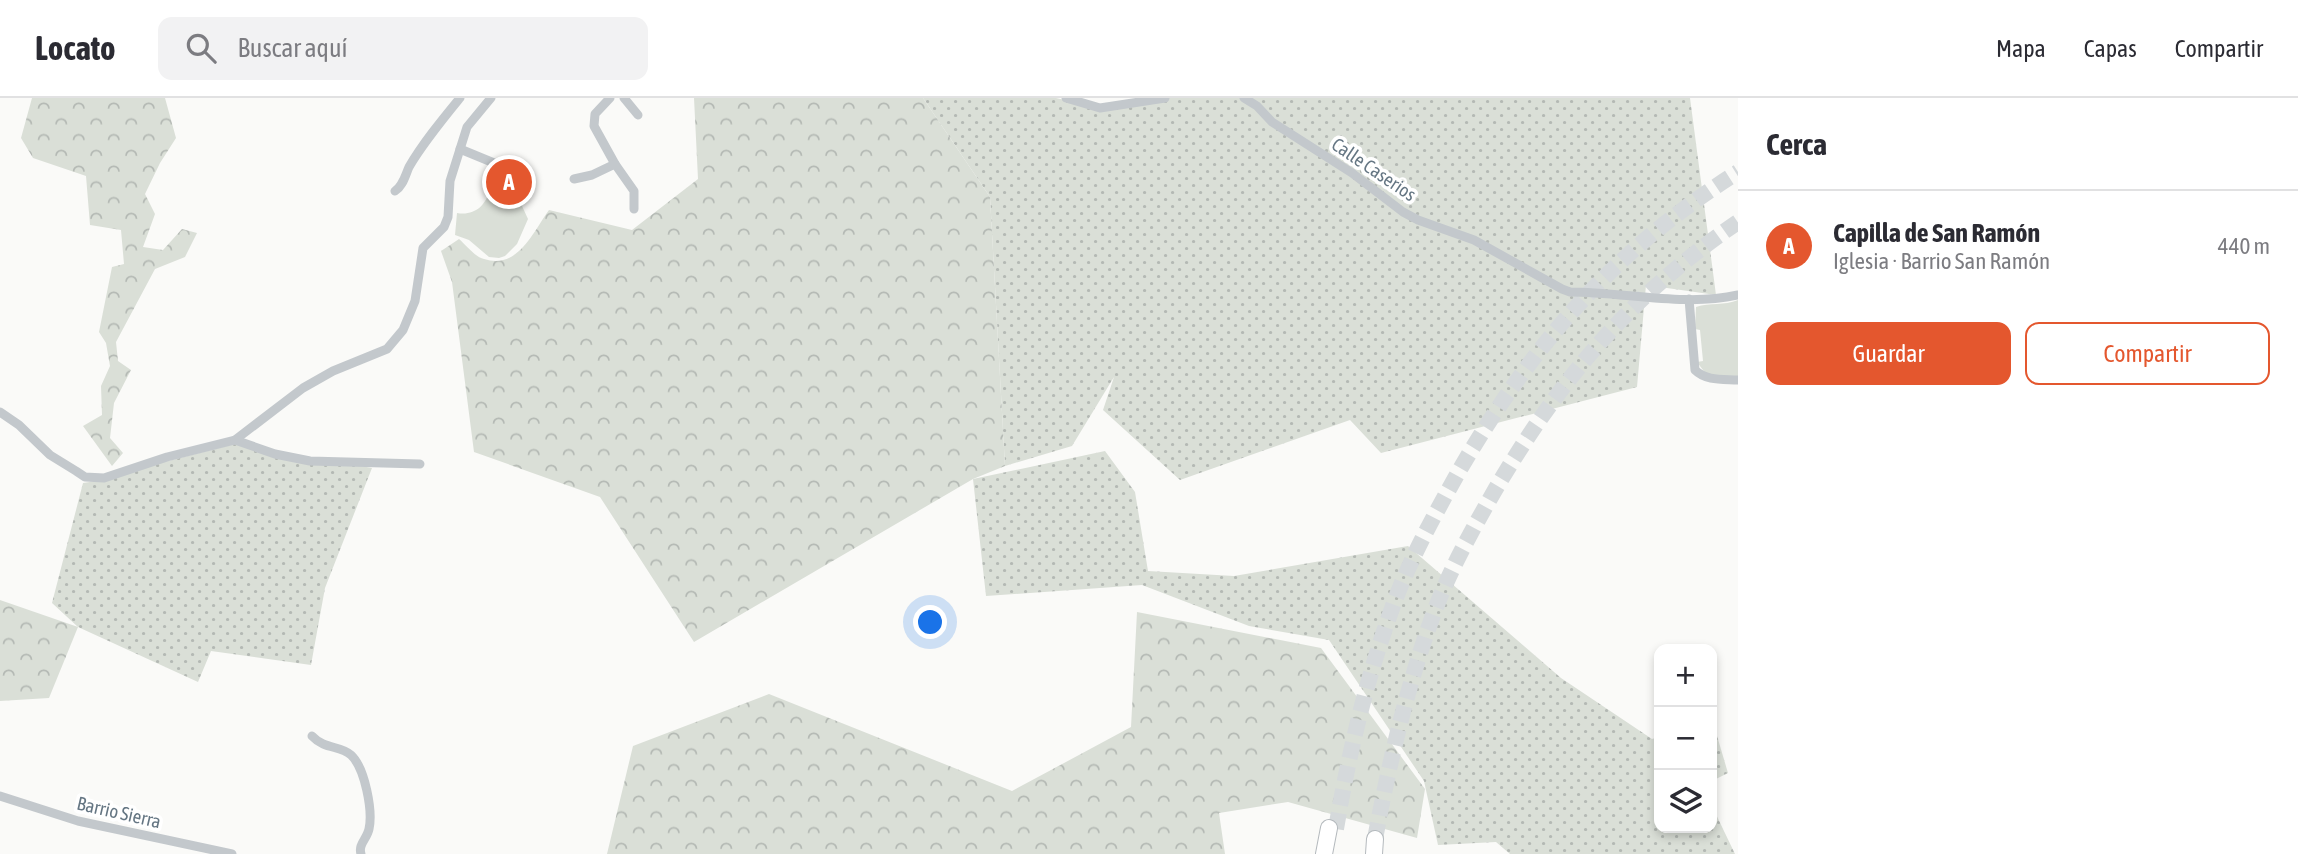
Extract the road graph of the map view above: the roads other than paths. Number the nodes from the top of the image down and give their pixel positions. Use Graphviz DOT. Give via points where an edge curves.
graph roads {
  1 [pos="460,98"];
  2 [pos="491,98"];
  3 [pos="610,98"];
  4 [pos="624,98"];
  5 [pos="1066,98"];
  6 [pos="1165,98"];
  7 [pos="1244,98"];
  8 [pos="1258,102"];
  9 [pos="638,116"];
  10 [pos="460,149"];
  11 [pos="494,163"];
  12 [pos="615,164"];
  13 [pos="574,179"];
  14 [pos="395,191"];
  15 [pos="635,209"];
  16 [pos="1738,295"];
  17 [pos="1689,299"];
  18 [pos="1738,380"];
  19 [pos="0,412"];
  20 [pos="235,440"];
  21 [pos="420,464"];
  22 [pos="312,736"];
  23 [pos="0,796"];
  24 [pos="232,854"];
  25 [pos="361,854"];
  26 [pos="1324,854"];
  27 [pos="1333,854"];
  1 -- 14 [label="street"];
  2 -- 10 [label="street" via="471,121"];
  3 -- 12 [label="street" via="595,114 594,126"];
  4 -- 9 [label="street"];
  5 -- 6 [label="street" via="1100,108"];
  7 -- 8 [label="street, Calle Caserios"];
  8 -- 17 [label="street, Calle Caserios" via="1272,122 1403,212 1474,240 1554,285 1570,292"];
  10 -- 11 [label="street"];
  10 -- 20 [label="street" via="450,181 448,217 423,248 415,301 402,330 387,349 303,388"];
  12 -- 13 [label="street"];
  12 -- 15 [label="street" via="634,191"];
  16 -- 17 [label="street, Calle Caserios"];
  17 -- 18 [label="street" via="1695,370 1713,379"];
  19 -- 20 [label="street" via="50,454 94,479"];
  20 -- 21 [label="street" via="310,461"];
  22 -- 25 [label="street" via="324,746 351,755 358,766 369,809 369,829"];
  23 -- 24 [label="street, Barrio Sierra" via="78,821"];
  26 -- 27 [label="highway" via="1333,828"];
}
